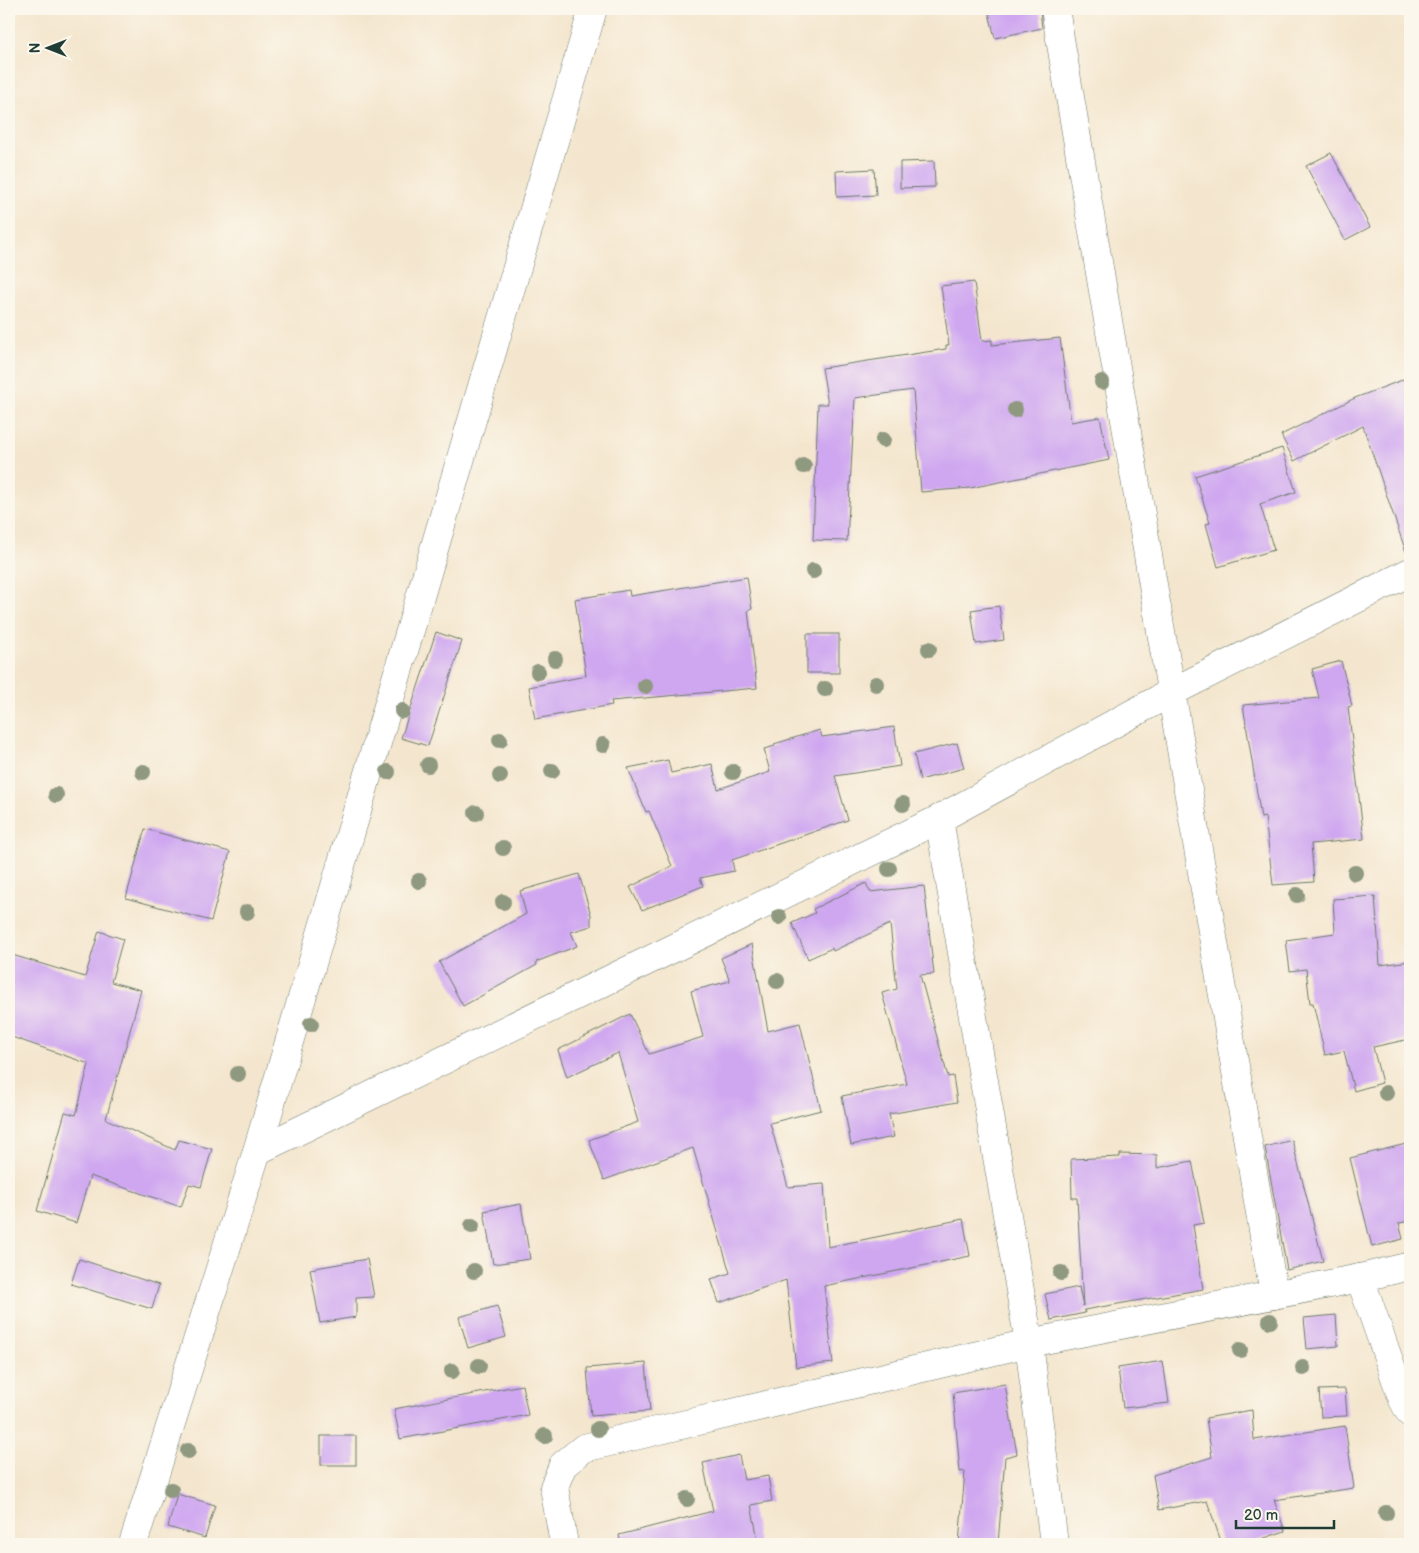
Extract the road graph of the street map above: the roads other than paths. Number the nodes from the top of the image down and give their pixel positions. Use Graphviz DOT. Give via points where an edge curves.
graph roads {
  1 [pos="593,9"];
  2 [pos="1055,9"];
  3 [pos="1410,572"];
  4 [pos="1172,692"];
  5 [pos="939,819"];
  6 [pos="257,1151"];
  7 [pos="1410,1266"];
  8 [pos="1360,1278"];
  9 [pos="1274,1295"];
  10 [pos="1029,1343"];
  11 [pos="1410,1413"];
  12 [pos="133,1544"];
  13 [pos="564,1544"];
  14 [pos="1054,1544"];
  1 -- 6 [label="street"];
  2 -- 4 [label="street"];
  3 -- 4 [label="street"];
  4 -- 5 [label="street"];
  4 -- 9 [label="street"];
  5 -- 6 [label="street"];
  5 -- 10 [label="street"];
  6 -- 12 [label="street"];
  7 -- 8 [label="street"];
  8 -- 9 [label="street"];
  8 -- 11 [label="street"];
  9 -- 10 [label="street"];
  10 -- 13 [label="street" via="584,1448 563,1465 554,1487"];
  10 -- 14 [label="street"];
}
